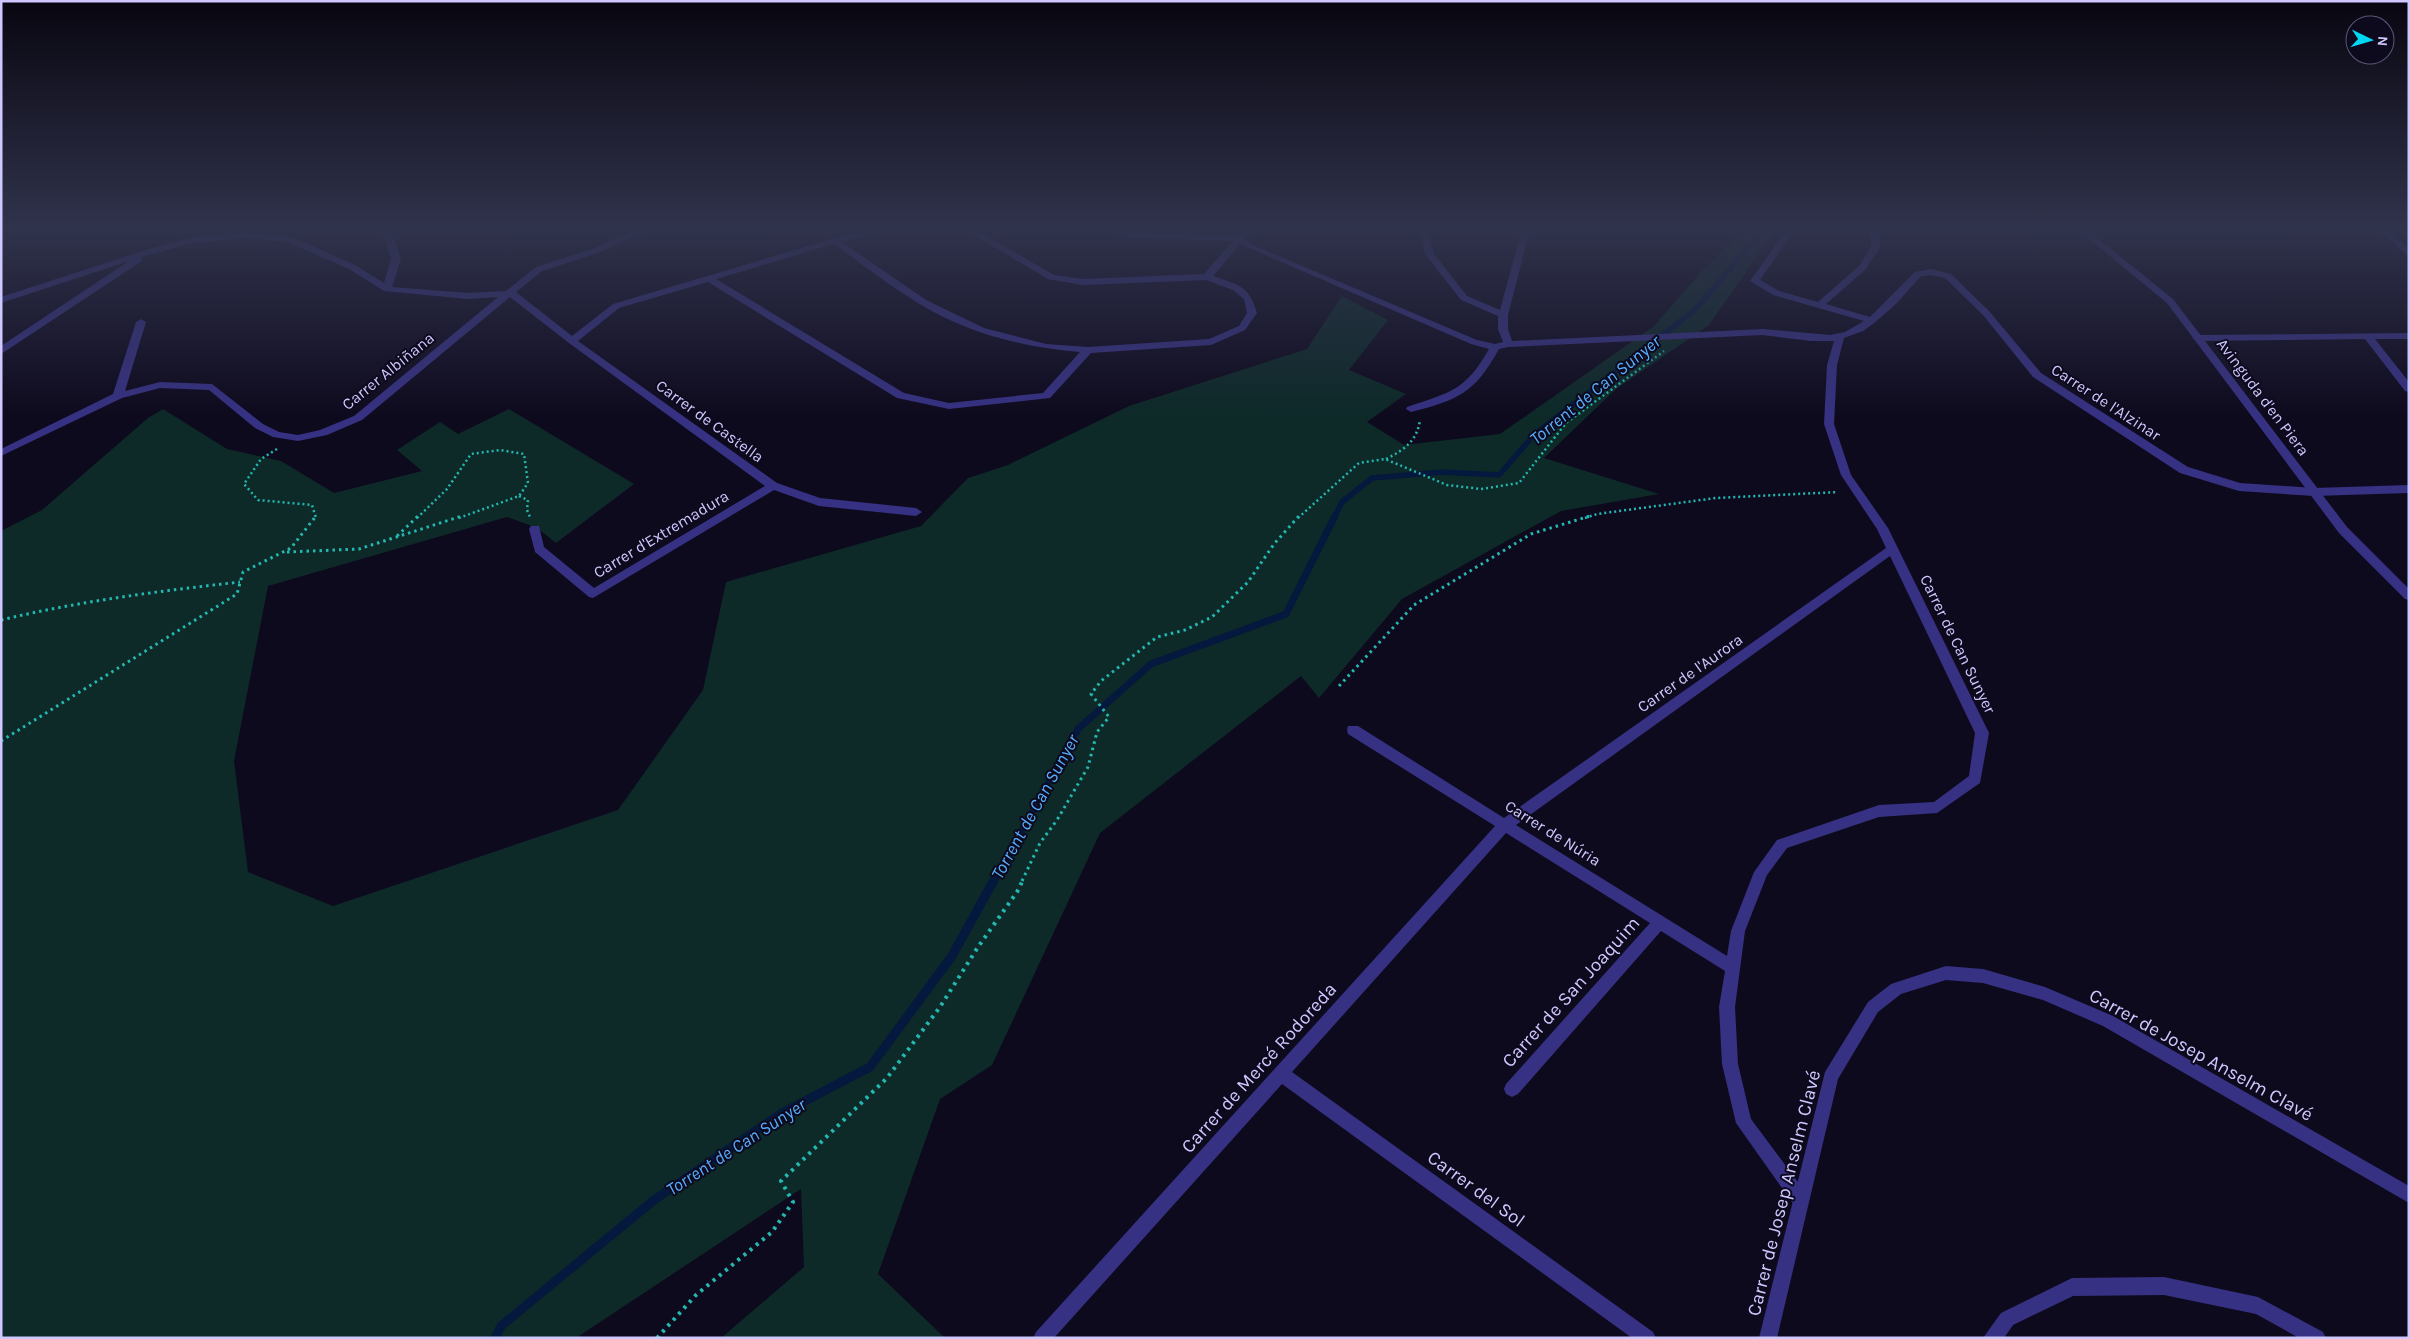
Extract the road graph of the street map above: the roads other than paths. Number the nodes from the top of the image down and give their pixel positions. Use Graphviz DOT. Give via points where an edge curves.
graph roads {
  1 [pos="27,291"];
  2 [pos="91,291"];
  3 [pos="422,291"];
  4 [pos="514,291"];
  5 [pos="664,291"];
  6 [pos="730,291"];
  7 [pos="909,291"];
  8 [pos="1240,291"];
  9 [pos="1356,291"];
  10 [pos="1459,291"];
  11 [pos="1509,291"];
  12 [pos="1773,291"];
  13 [pos="1835,291"];
  14 [pos="1902,291"];
  15 [pos="1964,291"];
  16 [pos="2158,291"];
  17 [pos="511,294"];
  18 [pos="1,300"];
  19 [pos="1820,305"];
  20 [pos="1503,315"];
  21 [pos="1871,320"];
  22 [pos="141,322"];
  23 [pos="2367,336"];
  24 [pos="2409,336"];
  25 [pos="1840,338"];
  26 [pos="2197,338"];
  27 [pos="572,341"];
  28 [pos="1508,344"];
  29 [pos="1495,347"];
  30 [pos="1088,350"];
  31 [pos="1,351"];
  32 [pos="2409,390"];
  33 [pos="118,396"];
  34 [pos="1416,408"];
  35 [pos="1,453"];
  36 [pos="773,486"];
  37 [pos="2409,489"];
  38 [pos="2314,492"];
  39 [pos="916,512"];
  40 [pos="535,529"];
  41 [pos="1892,549"];
  42 [pos="2409,596"];
  43 [pos="1353,730"];
  44 [pos="1506,824"];
  45 [pos="1660,922"];
  46 [pos="1733,968"];
  47 [pos="1281,1074"];
  48 [pos="1512,1089"];
  49 [pos="2409,1195"];
  50 [pos="1800,1199"];
  51 [pos="1042,1338"];
  52 [pos="1646,1338"];
  53 [pos="1768,1338"];
  54 [pos="1992,1338"];
  55 [pos="2317,1338"];
  1 -- 18 [label="street"];
  2 -- 31 [label="street"];
  3 -- 17 [label="street" via="468,296"];
  4 -- 17 [label="street, Carrer Albiñana"];
  5 -- 27 [label="street" via="616,306"];
  6 -- 30 [label="street" via="901,396 949,406 1046,396"];
  7 -- 30 [label="street" via="981,330 1046,347"];
  8 -- 30 [label="street" via="1248,298 1252,313 1242,328 1211,342"];
  9 -- 29 [label="street" via="1483,345"];
  10 -- 20 [label="street" via="1464,298"];
  11 -- 20 [label="street"];
  12 -- 19 [label="street"];
  13 -- 19 [label="street"];
  14 -- 21 [label="street, Carrer de l'Alzinar"];
  15 -- 38 [label="street, Carrer de l'Alzinar" via="2037,375 2184,470 2239,487"];
  16 -- 26 [label="street, Avinguda d'en Piera" via="2170,301"];
  17 -- 27 [label="street, Carrer de Castella"];
  17 -- 33 [label="street, Carrer Albiñana" via="468,325 358,418 323,433 298,438 277,435 259,426 212,388 160,386"];
  19 -- 21 [label="street"];
  20 -- 28 [label="street"];
  21 -- 25 [label="street, Carrer de l'Alzinar"];
  22 -- 33 [label="street"];
  23 -- 24 [label="street"];
  23 -- 26 [label="street"];
  23 -- 32 [label="street"];
  25 -- 28 [label="street" via="1766,332"];
  25 -- 41 [label="street, Carrer de Can Sunyer" via="1832,365 1829,424 1846,475 1882,528"];
  26 -- 38 [label="street, Avinguda d'en Piera"];
  27 -- 36 [label="street, Carrer de Castella"];
  28 -- 29 [label="street"];
  29 -- 34 [label="street" via="1481,372 1457,394"];
  33 -- 35 [label="street, Carrer Albiñana"];
  36 -- 39 [label="street, Carrer de Castella" via="820,502"];
  36 -- 40 [label="street, Carrer d'Extremadura" via="593,594 540,549"];
  37 -- 38 [label="street, Carrer de l'Alzinar"];
  38 -- 42 [label="street, Avinguda d'en Piera" via="2343,530"];
  41 -- 44 [label="street, Carrer de l'Aurora"];
  41 -- 46 [label="street, Carrer de Can Sunyer" via="1982,732 1975,779 1937,807 1879,811 1782,844 1761,872 1738,931"];
  43 -- 44 [label="street, Carrer de Núria"];
  44 -- 45 [label="street, Carrer de Núria"];
  44 -- 47 [label="street, Carrer de Mercé Rodoreda"];
  45 -- 46 [label="street, Carrer de Núria"];
  45 -- 48 [label="street, Carrer de San Joaquim"];
  46 -- 50 [label="street, Carrer de Can Sunyer" via="1727,1007 1730,1064 1744,1123"];
  47 -- 51 [label="street, Carrer de Mercé Rodoreda"];
  47 -- 52 [label="street, Carrer del Sol"];
  49 -- 50 [label="street, Carrer de Josep Anselm Clavé" via="2108,1021 2045,994 1983,976 1946,973 1896,989 1873,1007 1831,1077"];
  50 -- 53 [label="street, Carrer de Josep Anselm Clavé"];
  54 -- 55 [label="street" via="2007,1319 2072,1287 2164,1286 2258,1306"];
}
